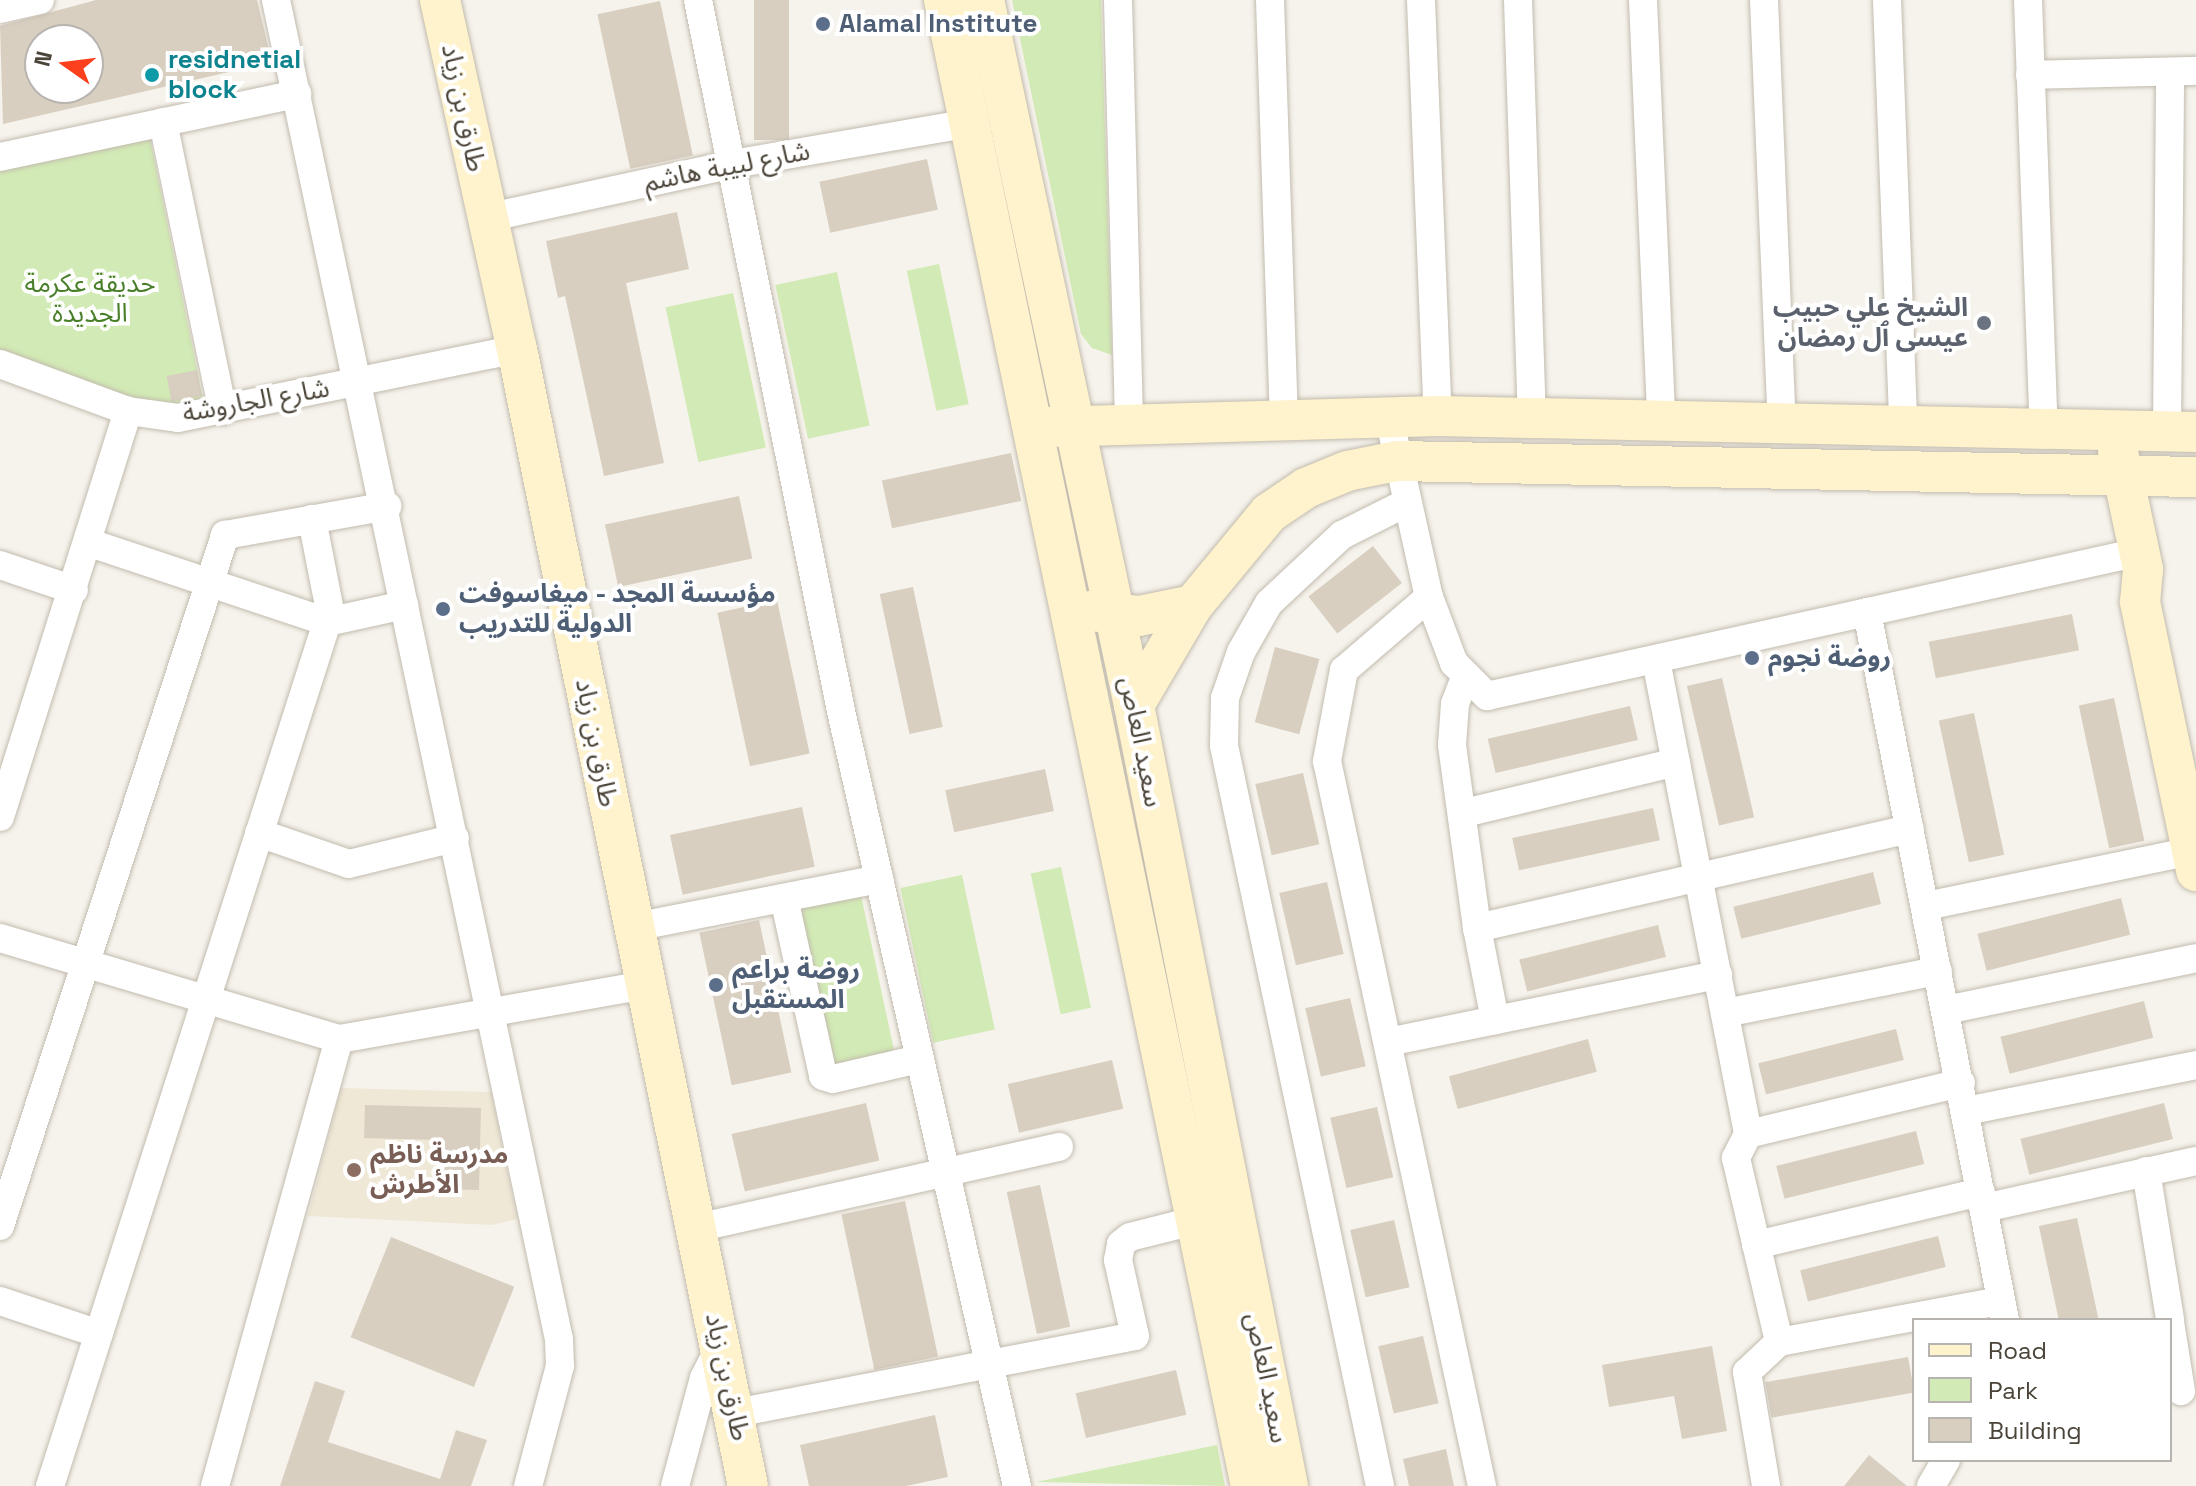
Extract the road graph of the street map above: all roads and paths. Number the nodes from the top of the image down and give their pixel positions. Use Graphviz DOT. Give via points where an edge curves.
graph roads {
  1 [pos="40,0"];
  2 [pos="276,0"];
  3 [pos="440,0"];
  4 [pos="698,0"];
  5 [pos="944,0"];
  6 [pos="984,0"];
  7 [pos="1118,0"];
  8 [pos="1270,0"];
  9 [pos="1421,0"];
  10 [pos="1518,0"];
  11 [pos="1643,0"];
  12 [pos="1764,0"];
  13 [pos="1887,0"];
  14 [pos="2028,0"];
  15 [pos="0,9"];
  16 [pos="2183,72"];
  17 [pos="2030,75"];
  18 [pos="297,94"];
  19 [pos="163,122"];
  20 [pos="970,123"];
  21 [pos="0,157"];
  22 [pos="733,164"];
  23 [pos="486,218"];
  24 [pos="517,349"];
  25 [pos="0,364"];
  26 [pos="360,381"];
  27 [pos="128,411"];
  28 [pos="223,411"];
  29 [pos="1438,416"];
  30 [pos="1389,417"];
  31 [pos="1532,417"];
  32 [pos="1661,419"];
  33 [pos="1284,420"];
  34 [pos="1129,423"];
  35 [pos="1782,423"];
  36 [pos="1903,426"];
  37 [pos="1054,427"];
  38 [pos="2044,430"];
  39 [pos="2113,431"];
  40 [pos="2182,431"];
  41 [pos="1397,461"];
  42 [pos="2122,476"];
  43 [pos="2196,477"];
  44 [pos="1406,503"];
  45 [pos="387,506"];
  46 [pos="312,519"];
  47 [pos="90,543"];
  48 [pos="2141,560"];
  49 [pos="0,565"];
  50 [pos="209,583"];
  51 [pos="74,590"];
  52 [pos="1429,597"];
  53 [pos="404,605"];
  54 [pos="1071,605"];
  55 [pos="1193,605"];
  56 [pos="1867,612"];
  57 [pos="1114,615"];
  58 [pos="327,622"];
  59 [pos="1656,660"];
  60 [pos="1466,675"];
  61 [pos="1134,705"];
  62 [pos="2196,733"];
  63 [pos="1676,762"];
  64 [pos="1464,813"];
  65 [pos="0,817"];
  66 [pos="1910,829"];
  67 [pos="259,833"];
  68 [pos="455,838"];
  69 [pos="2194,861"];
  70 [pos="879,879"];
  71 [pos="1700,881"];
  72 [pos="784,898"];
  73 [pos="1926,906"];
  74 [pos="634,927"];
  75 [pos="1477,928"];
  76 [pos="0,938"];
  77 [pos="2196,958"];
  78 [pos="83,963"];
  79 [pos="1938,971"];
  80 [pos="1718,975"];
  81 [pos="646,985"];
  82 [pos="206,999"];
  83 [pos="1946,1010"];
  84 [pos="489,1013"];
  85 [pos="1725,1013"];
  86 [pos="1495,1020"];
  87 [pos="339,1039"];
  88 [pos="1388,1042"];
  89 [pos="919,1059"];
  90 [pos="2196,1065"];
  91 [pos="1961,1083"];
  92 [pos="1966,1111"];
  93 [pos="1748,1134"];
  94 [pos="1059,1147"];
  95 [pos="2196,1161"];
  96 [pos="944,1170"];
  97 [pos="2146,1171"];
  98 [pos="1982,1200"];
  99 [pos="1197,1220"];
  100 [pos="0,1226"];
  101 [pos="696,1228"];
  102 [pos="1756,1245"];
  103 [pos="0,1301"];
  104 [pos="2003,1311"];
  105 [pos="1952,1318"];
  106 [pos="2170,1318"];
  107 [pos="1912,1324"];
  108 [pos="2172,1333"];
  109 [pos="99,1334"];
  110 [pos="1779,1342"];
  111 [pos="721,1344"];
  112 [pos="988,1367"];
  113 [pos="2182,1392"];
  114 [pos="735,1413"];
  115 [pos="1945,1462"];
  116 [pos="50,1486"];
  117 [pos="215,1486"];
  118 [pos="528,1486"];
  119 [pos="675,1486"];
  120 [pos="748,1486"];
  121 [pos="1017,1486"];
  122 [pos="1251,1486"];
  123 [pos="1288,1486"];
  124 [pos="1380,1486"];
  125 [pos="1482,1486"];
  126 [pos="1766,1486"];
  127 [pos="1931,1486"];
  1 -- 15 [label="street"];
  2 -- 18 [label="street"];
  3 -- 23 [label="main road, طارق بن زياد"];
  4 -- 22 [label="street"];
  5 -- 20 [label="main road"];
  6 -- 37 [label="main road, سعيد العاص"];
  7 -- 34 [label="street"];
  8 -- 33 [label="street"];
  9 -- 29 [label="street"];
  10 -- 31 [label="street"];
  11 -- 32 [label="street"];
  12 -- 35 [label="street"];
  13 -- 36 [label="street"];
  14 -- 17 [label="street"];
  16 -- 17 [label="street"];
  16 -- 40 [label="street"];
  17 -- 38 [label="street"];
  18 -- 19 [label="street"];
  18 -- 26 [label="street"];
  19 -- 21 [label="street"];
  19 -- 28 [label="street"];
  20 -- 22 [label="street, شارع لبيبة هاشم"];
  20 -- 37 [label="main road"];
  22 -- 23 [label="street, شارع لبيبة هاشم"];
  22 -- 70 [label="street"];
  23 -- 24 [label="main road, طارق بن زياد"];
  24 -- 26 [label="street, شارع الجاروشة"];
  24 -- 74 [label="main road, طارق بن زياد"];
  25 -- 27 [label="street, شارع الجاروشة"];
  26 -- 28 [label="street, شارع الجاروشة"];
  26 -- 45 [label="street"];
  27 -- 28 [label="street, شارع الجاروشة" via="178,418"];
  27 -- 47 [label="street"];
  29 -- 30 [label="main road"];
  29 -- 31 [label="main road"];
  30 -- 33 [label="main road"];
  30 -- 41 [label="street"];
  31 -- 32 [label="main road"];
  32 -- 35 [label="main road"];
  33 -- 34 [label="main road"];
  34 -- 37 [label="main road"];
  35 -- 36 [label="main road"];
  36 -- 38 [label="main road"];
  37 -- 54 [label="main road"];
  37 -- 57 [label="main road, سعيد العاص"];
  38 -- 39 [label="main road"];
  39 -- 40 [label="main road"];
  39 -- 42 [label="main road"];
  41 -- 42 [label="main road"];
  41 -- 44 [label="street"];
  41 -- 55 [label="main road" via="1320,483 1269,513"];
  42 -- 43 [label="main road"];
  42 -- 48 [label="main road"];
  44 -- 52 [label="street"];
  44 -- 124 [label="street" via="1342,535 1269,603 1241,652 1225,698 1224,746"];
  45 -- 46 [label="street"];
  45 -- 53 [label="street"];
  46 -- 50 [label="street" via="225,535"];
  46 -- 58 [label="street" via="330,611"];
  47 -- 50 [label="street"];
  47 -- 51 [label="street"];
  48 -- 56 [label="street"];
  48 -- 62 [label="main road" via="2165,598"];
  48 -- 69 [label="main road" via="2140,602"];
  49 -- 51 [label="street"];
  50 -- 58 [label="street"];
  50 -- 78 [label="street"];
  51 -- 65 [label="street"];
  52 -- 60 [label="street" via="1454,663"];
  52 -- 88 [label="street" via="1344,670 1327,761"];
  53 -- 58 [label="street"];
  53 -- 68 [label="street"];
  54 -- 57 [label="main road"];
  54 -- 99 [label="main road"];
  55 -- 57 [label="main road" via="1164,614"];
  55 -- 61 [label="main road"];
  56 -- 59 [label="street"];
  56 -- 66 [label="street"];
  57 -- 61 [label="main road, سعيد العاص"];
  58 -- 67 [label="street"];
  59 -- 60 [label="street" via="1487,696"];
  59 -- 63 [label="street"];
  60 -- 64 [label="street" via="1455,704 1452,745"];
  61 -- 123 [label="main road, سعيد العاص"];
  63 -- 64 [label="street"];
  63 -- 71 [label="street"];
  64 -- 75 [label="street"];
  66 -- 71 [label="street"];
  66 -- 73 [label="street"];
  67 -- 68 [label="street" via="349,864"];
  67 -- 82 [label="street"];
  68 -- 84 [label="street"];
  69 -- 73 [label="street"];
  70 -- 72 [label="street"];
  70 -- 89 [label="street"];
  71 -- 75 [label="street"];
  71 -- 80 [label="street"];
  72 -- 74 [label="street"];
  72 -- 89 [label="street" via="823,1076 833,1079"];
  73 -- 79 [label="street"];
  74 -- 81 [label="main road, طارق بن زياد"];
  75 -- 86 [label="street"];
  76 -- 78 [label="street"];
  77 -- 83 [label="street"];
  78 -- 82 [label="street"];
  78 -- 100 [label="street"];
  79 -- 83 [label="street"];
  79 -- 85 [label="street"];
  80 -- 85 [label="street"];
  80 -- 86 [label="street"];
  81 -- 84 [label="street"];
  81 -- 101 [label="main road, طارق بن زياد"];
  82 -- 87 [label="street"];
  82 -- 109 [label="street"];
  83 -- 91 [label="street"];
  84 -- 87 [label="street"];
  84 -- 118 [label="street" via="559,1339 560,1366"];
  85 -- 93 [label="street"];
  86 -- 88 [label="street"];
  87 -- 117 [label="street"];
  88 -- 125 [label="street"];
  89 -- 96 [label="street"];
  90 -- 92 [label="street"];
  91 -- 92 [label="street"];
  91 -- 93 [label="street"];
  92 -- 98 [label="street"];
  93 -- 102 [label="street" via="1736,1158"];
  94 -- 96 [label="street"];
  95 -- 97 [label="street"];
  96 -- 101 [label="street"];
  96 -- 112 [label="street"];
  97 -- 98 [label="street"];
  97 -- 106 [label="street"];
  98 -- 102 [label="street"];
  98 -- 104 [label="street"];
  99 -- 112 [label="street" via="1121,1244 1118,1260 1135,1336"];
  99 -- 122 [label="main road"];
  101 -- 111 [label="main road, طارق بن زياد"];
  102 -- 110 [label="street"];
  103 -- 109 [label="street"];
  104 -- 105 [label="street"];
  107 -- 110 [label="street"];
  108 -- 113 [label="street"];
  109 -- 116 [label="street"];
  110 -- 126 [label="street" via="1747,1372"];
  111 -- 114 [label="main road, طارق بن زياد"];
  111 -- 119 [label="street" via="704,1378"];
  112 -- 114 [label="street"];
  112 -- 121 [label="street"];
  114 -- 120 [label="main road, طارق بن زياد"];
  115 -- 127 [label="street"];
}
